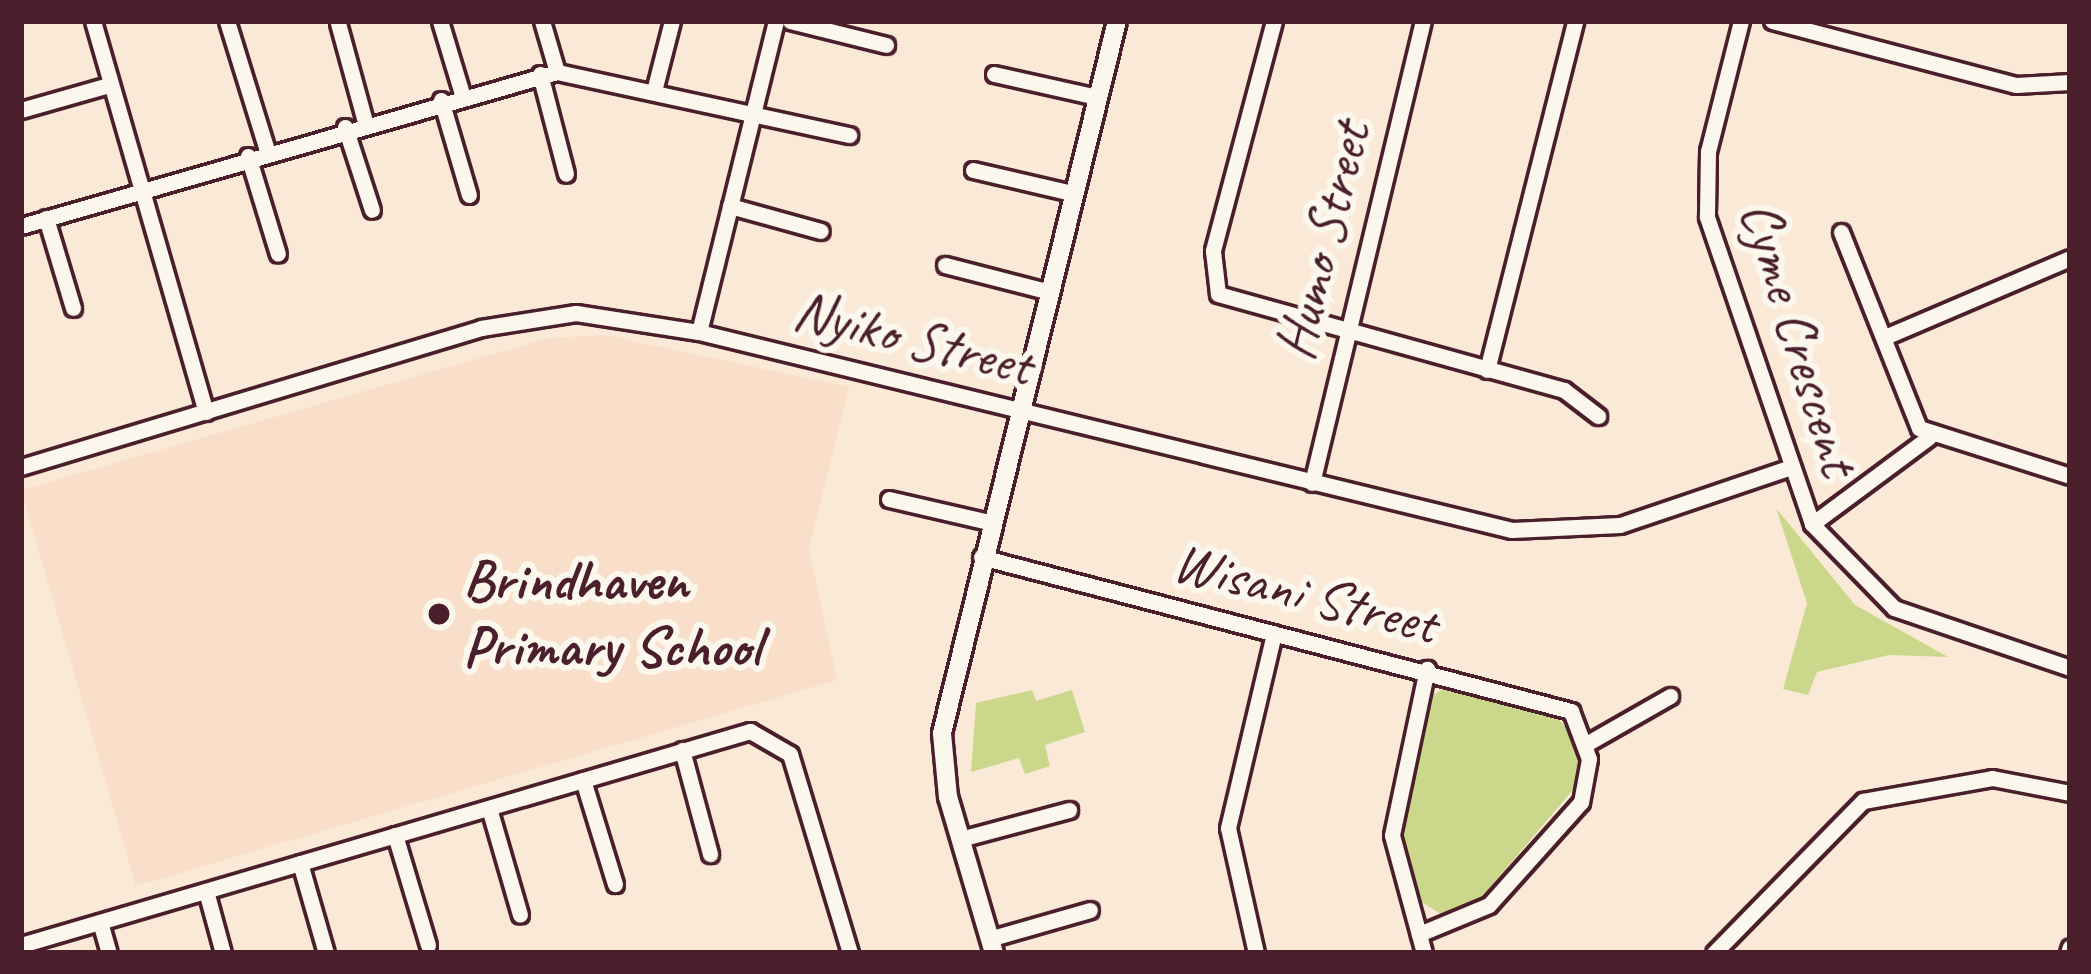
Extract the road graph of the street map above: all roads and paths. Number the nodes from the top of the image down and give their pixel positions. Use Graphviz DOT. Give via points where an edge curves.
graph roads {
  1 [pos="93,21"];
  2 [pos="226,21"];
  3 [pos="440,21"];
  4 [pos="542,21"];
  5 [pos="672,21"];
  6 [pos="776,21"];
  7 [pos="790,21"];
  8 [pos="1117,21"];
  9 [pos="1274,21"];
  10 [pos="1423,21"];
  11 [pos="1575,21"];
  12 [pos="1741,21"];
  13 [pos="1772,21"];
  14 [pos="338,23"];
  15 [pos="886,45"];
  16 [pos="548,73"];
  17 [pos="994,74"];
  18 [pos="2070,82"];
  19 [pos="110,85"];
  20 [pos="655,87"];
  21 [pos="462,94"];
  22 [pos="1097,97"];
  23 [pos="441,100"];
  24 [pos="21,110"];
  25 [pos="754,110"];
  26 [pos="365,122"];
  27 [pos="345,128"];
  28 [pos="848,135"];
  29 [pos="266,150"];
  30 [pos="248,156"];
  31 [pos="973,170"];
  32 [pos="566,174"];
  33 [pos="137,190"];
  34 [pos="1072,193"];
  35 [pos="469,195"];
  36 [pos="730,206"];
  37 [pos="372,210"];
  38 [pos="46,218"];
  39 [pos="21,226"];
  40 [pos="821,231"];
  41 [pos="1841,232"];
  42 [pos="278,254"];
  43 [pos="2070,258"];
  44 [pos="946,265"];
  45 [pos="1046,291"];
  46 [pos="73,308"];
  47 [pos="699,332"];
  48 [pos="1347,334"];
  49 [pos="1886,338"];
  50 [pos="1487,370"];
  51 [pos="1016,409"];
  52 [pos="206,412"];
  53 [pos="1598,416"];
  54 [pos="1929,436"];
  55 [pos="21,467"];
  56 [pos="1784,469"];
  57 [pos="2070,476"];
  58 [pos="1312,483"];
  59 [pos="890,499"];
  60 [pos="989,522"];
  61 [pos="1812,524"];
  62 [pos="981,557"];
  63 [pos="1274,633"];
  64 [pos="2070,668"];
  65 [pos="1427,669"];
  66 [pos="1670,696"];
  67 [pos="1586,744"];
  68 [pos="682,751"];
  69 [pos="583,780"];
  70 [pos="2070,793"];
  71 [pos="489,808"];
  72 [pos="1070,810"];
  73 [pos="395,835"];
  74 [pos="959,839"];
  75 [pos="710,854"];
  76 [pos="299,863"];
  77 [pos="615,884"];
  78 [pos="206,891"];
  79 [pos="1090,910"];
  80 [pos="520,915"];
  81 [pos="100,922"];
  82 [pos="1419,934"];
  83 [pos="21,945"];
  84 [pos="428,945"];
  85 [pos="992,946"];
  86 [pos="110,953"];
  87 [pos="223,953"];
  88 [pos="326,953"];
  89 [pos="850,953"];
  90 [pos="1256,953"];
  91 [pos="1424,953"];
  92 [pos="1714,953"];
  1 -- 19 [label="street"];
  2 -- 29 [label="street"];
  3 -- 21 [label="street"];
  4 -- 16 [label="street"];
  5 -- 20 [label="street"];
  6 -- 25 [label="street"];
  7 -- 15 [label="street"];
  8 -- 22 [label="street"];
  9 -- 48 [label="street" via="1213,282 1229,304"];
  10 -- 48 [label="street, Humo Street"];
  11 -- 50 [label="street"];
  12 -- 56 [label="street, Cyme Crescent" via="1708,151 1707,218"];
  13 -- 18 [label="street" via="2016,85"];
  14 -- 26 [label="street"];
  16 -- 20 [label="street"];
  16 -- 21 [label="street"];
  16 -- 32 [label="street"];
  17 -- 22 [label="street"];
  19 -- 24 [label="street"];
  19 -- 33 [label="street"];
  20 -- 25 [label="street"];
  21 -- 23 [label="street"];
  22 -- 34 [label="street"];
  23 -- 26 [label="street"];
  23 -- 35 [label="street"];
  25 -- 28 [label="street"];
  25 -- 36 [label="street"];
  26 -- 27 [label="street"];
  27 -- 29 [label="street"];
  27 -- 37 [label="street"];
  29 -- 30 [label="street"];
  30 -- 33 [label="street"];
  30 -- 42 [label="street"];
  31 -- 34 [label="street"];
  33 -- 38 [label="street"];
  33 -- 52 [label="street"];
  34 -- 45 [label="street"];
  36 -- 40 [label="street"];
  36 -- 47 [label="street"];
  38 -- 39 [label="street"];
  38 -- 46 [label="street"];
  41 -- 49 [label="street"];
  43 -- 49 [label="street"];
  44 -- 45 [label="street"];
  45 -- 51 [label="street"];
  47 -- 51 [label="street, Nyiko Street"];
  47 -- 52 [label="street, Nyiko Street" via="543,315"];
  48 -- 50 [label="street"];
  48 -- 58 [label="street, Humo Street"];
  49 -- 54 [label="street"];
  50 -- 53 [label="street" via="1564,390"];
  51 -- 58 [label="street, Nyiko Street"];
  51 -- 60 [label="street"];
  52 -- 55 [label="street, Nyiko Street"];
  54 -- 57 [label="street"];
  54 -- 61 [label="street"];
  56 -- 58 [label="street, Nyiko Street" via="1620,525 1547,534"];
  56 -- 61 [label="street, Cyme Crescent"];
  59 -- 60 [label="street"];
  60 -- 62 [label="street"];
  61 -- 64 [label="street, Cyme Crescent" via="1894,608"];
  62 -- 63 [label="street, Wisani Street"];
  62 -- 74 [label="street" via="942,733"];
  63 -- 65 [label="street, Wisani Street"];
  63 -- 90 [label="street" via="1228,828"];
  65 -- 67 [label="street, Wisani Street" via="1561,704"];
  65 -- 82 [label="street" via="1392,835"];
  66 -- 67 [label="street"];
  67 -- 82 [label="street" via="1581,802 1503,892"];
  68 -- 69 [label="street"];
  68 -- 75 [label="street"];
  68 -- 89 [label="street" via="750,730 790,754"];
  69 -- 71 [label="street"];
  69 -- 77 [label="street"];
  70 -- 92 [label="street" via="1992,778 1864,801"];
  71 -- 73 [label="street"];
  71 -- 80 [label="street"];
  72 -- 74 [label="street"];
  73 -- 76 [label="street"];
  73 -- 84 [label="street"];
  74 -- 85 [label="street"];
  76 -- 78 [label="street"];
  76 -- 88 [label="street"];
  78 -- 81 [label="street"];
  78 -- 87 [label="street"];
  79 -- 85 [label="street"];
  81 -- 83 [label="street"];
  81 -- 86 [label="street"];
  82 -- 91 [label="street"];
}
